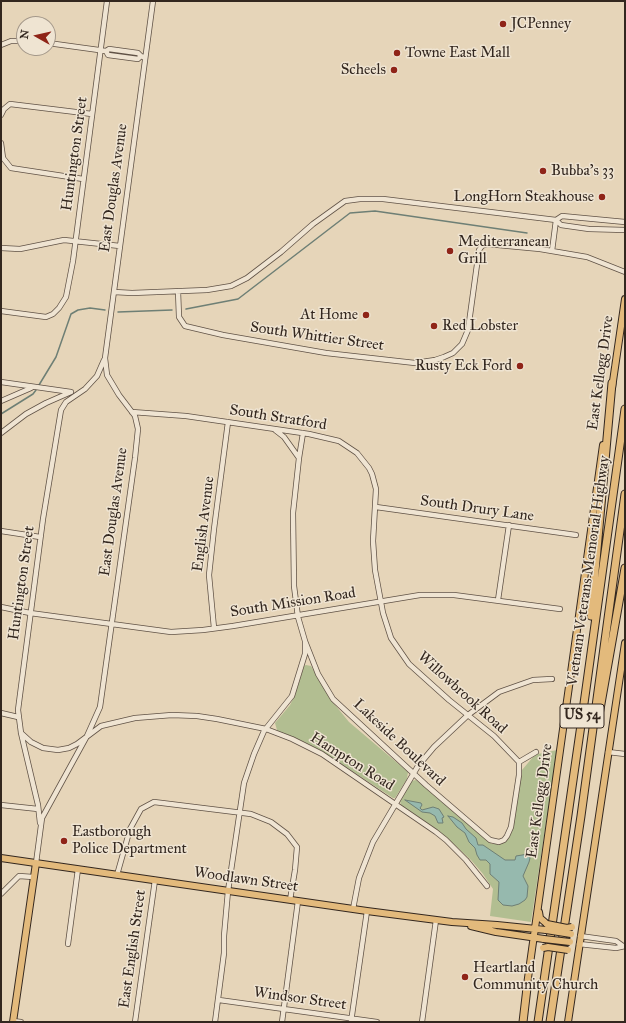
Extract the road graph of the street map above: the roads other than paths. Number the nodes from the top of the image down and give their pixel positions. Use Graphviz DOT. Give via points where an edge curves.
graph roads {
  1 [pos="107,1"];
  2 [pos="153,1"];
  3 [pos="16,41"];
  4 [pos="56,44"];
  5 [pos="1,45"];
  6 [pos="103,51"];
  7 [pos="143,57"];
  8 [pos="92,114"];
  9 [pos="1,115"];
  10 [pos="1,143"];
  11 [pos="84,179"];
  12 [pos="556,220"];
  13 [pos="625,222"];
  14 [pos="625,230"];
  15 [pos="75,241"];
  16 [pos="120,246"];
  17 [pos="1,248"];
  18 [pos="552,251"];
  19 [pos="625,272"];
  20 [pos="178,291"];
  21 [pos="114,292"];
  22 [pos="625,298"];
  23 [pos="1,312"];
  24 [pos="105,358"];
  25 [pos="1,382"];
  26 [pos="612,383"];
  27 [pos="33,387"];
  28 [pos="71,392"];
  29 [pos="78,394"];
  30 [pos="1,401"];
  31 [pos="625,409"];
  32 [pos="132,412"];
  33 [pos="228,422"];
  34 [pos="272,429"];
  35 [pos="1,433"];
  36 [pos="303,433"];
  37 [pos="300,458"];
  38 [pos="625,494"];
  39 [pos="376,507"];
  40 [pos="509,525"];
  41 [pos="1,531"];
  42 [pos="576,535"];
  43 [pos="40,537"];
  44 [pos="625,568"];
  45 [pos="498,600"];
  46 [pos="381,601"];
  47 [pos="1,607"];
  48 [pos="560,609"];
  49 [pos="30,613"];
  50 [pos="298,615"];
  51 [pos="112,624"];
  52 [pos="214,628"];
  53 [pos="305,641"];
  54 [pos="625,643"];
  55 [pos="552,679"];
  56 [pos="1,713"];
  57 [pos="468,715"];
  58 [pos="18,717"];
  59 [pos="581,726"];
  60 [pos="266,730"];
  61 [pos="21,733"];
  62 [pos="87,736"];
  63 [pos="536,752"];
  64 [pos="608,752"];
  65 [pos="625,754"];
  66 [pos="519,762"];
  67 [pos="414,773"];
  68 [pos="396,804"];
  69 [pos="1,805"];
  70 [pos="38,809"];
  71 [pos="240,813"];
  72 [pos="581,816"];
  73 [pos="40,827"];
  74 [pos="1,858"];
  75 [pos="36,863"];
  76 [pos="78,869"];
  77 [pos="117,875"];
  78 [pos="34,877"];
  79 [pos="155,880"];
  80 [pos="487,886"];
  81 [pos="228,891"];
  82 [pos="1,894"];
  83 [pos="290,900"];
  84 [pos="298,901"];
  85 [pos="353,909"];
  86 [pos="367,911"];
  87 [pos="538,911"];
  88 [pos="583,915"];
  89 [pos="436,920"];
  90 [pos="452,922"];
  91 [pos="546,927"];
  92 [pos="536,929"];
  93 [pos="580,936"];
  94 [pos="534,937"];
  95 [pos="68,944"];
  96 [pos="579,944"];
  97 [pos="624,946"];
  98 [pos="531,960"];
  99 [pos="576,964"];
  100 [pos="527,988"];
  101 [pos="219,1000"];
  102 [pos="283,1010"];
  103 [pos="351,1020"];
  104 [pos="13,1021"];
  105 [pos="21,1022"];
  106 [pos="136,1022"];
  107 [pos="216,1022"];
  108 [pos="282,1022"];
  109 [pos="377,1022"];
  110 [pos="422,1022"];
  111 [pos="522,1022"];
  112 [pos="538,1022"];
  113 [pos="550,1022"];
  114 [pos="568,1022"];
  1 -- 6 [label="street, Huntington Street"];
  2 -- 7 [label="street, East Douglas Avenue"];
  3 -- 5 [label="street"];
  4 -- 6 [label="street"];
  6 -- 7 [label="street" via="109,49 138,53"];
  6 -- 8 [label="street, Huntington Street"];
  7 -- 16 [label="street, East Douglas Avenue"];
  8 -- 9 [label="street" via="10,104"];
  8 -- 11 [label="street, Huntington Street"];
  10 -- 11 [label="street" via="3,158 11,168"];
  11 -- 15 [label="street, Huntington Street"];
  12 -- 13 [label="street" via="562,216"];
  12 -- 14 [label="street" via="561,225"];
  12 -- 18 [label="street"];
  12 -- 20 [label="street" via="383,199 345,201 247,278 230,286"];
  15 -- 16 [label="street"];
  15 -- 17 [label="street" via="64,240 20,249"];
  15 -- 23 [label="street, Huntington Street" via="66,297 53,314 46,317"];
  16 -- 21 [label="street, East Douglas Avenue"];
  18 -- 19 [label="street" via="587,257"];
  18 -- 20 [label="street, South Whittier Street" via="487,244 482,246 468,330 462,344 453,353 421,363 326,353 185,326 179,317"];
  20 -- 21 [label="street"];
  21 -- 24 [label="street, East Douglas Avenue"];
  22 -- 26 [label="main road, East Kellogg Drive"];
  24 -- 29 [label="street, Huntington Street" via="97,376"];
  24 -- 32 [label="street, East Douglas Avenue" via="107,375"];
  25 -- 27 [label="street"];
  26 -- 59 [label="highway"];
  26 -- 87 [label="main road, East Kellogg Drive"];
  27 -- 28 [label="street"];
  27 -- 30 [label="street"];
  28 -- 29 [label="street"];
  28 -- 35 [label="street" via="31,411"];
  29 -- 43 [label="street, Huntington Street" via="66,402 59,415"];
  31 -- 59 [label="highway, Vietnam Veterans Memorial Highway / US 54"];
  32 -- 33 [label="street, South Stratford"];
  32 -- 51 [label="street, East Douglas Avenue" via="138,429"];
  33 -- 34 [label="street, South Stratford"];
  33 -- 52 [label="street, English Avenue" via="209,575"];
  34 -- 36 [label="street, South Stratford"];
  34 -- 37 [label="street" via="284,437"];
  36 -- 37 [label="street"];
  36 -- 39 [label="street, South Stratford" via="339,441 357,452 372,474 376,489"];
  37 -- 50 [label="street" via="293,513 294,586"];
  38 -- 72 [label="highway, Vietnam Veterans Memorial Highway / US 54"];
  39 -- 40 [label="street, South Drury Lane"];
  39 -- 46 [label="street, Willowbrook Road" via="373,541"];
  40 -- 42 [label="street, South Drury Lane"];
  40 -- 45 [label="street"];
  41 -- 43 [label="street"];
  43 -- 49 [label="street, Huntington Street"];
  44 -- 72 [label="highway"];
  45 -- 46 [label="street, South Mission Road" via="454,595 420,595"];
  45 -- 48 [label="street, South Mission Road"];
  46 -- 50 [label="street, South Mission Road"];
  46 -- 57 [label="street, Willowbrook Road" via="391,638 409,664"];
  47 -- 49 [label="street, South Mission Road"];
  49 -- 51 [label="street, South Mission Road"];
  49 -- 58 [label="street, Huntington Street"];
  50 -- 52 [label="street, South Mission Road"];
  50 -- 53 [label="street"];
  51 -- 52 [label="street, South Mission Road" via="170,632"];
  51 -- 62 [label="street, East Douglas Avenue" via="100,708"];
  53 -- 60 [label="street" via="305,654 292,696"];
  53 -- 67 [label="street, Lakeside Boulevard" via="318,674 333,699"];
  54 -- 64 [label="main road"];
  55 -- 57 [label="street" via="533,680 499,692"];
  56 -- 58 [label="street"];
  57 -- 66 [label="street, Willowbrook Road" via="494,736"];
  57 -- 67 [label="street" via="434,747"];
  58 -- 61 [label="street, Huntington Street"];
  59 -- 112 [label="highway, Vietnam Veterans Memorial Highway / US 54"];
  60 -- 62 [label="street, Hampton Road" via="217,719 172,715 115,722 101,726"];
  60 -- 68 [label="street, Hampton Road" via="322,754"];
  60 -- 71 [label="street" via="244,783"];
  61 -- 62 [label="street, Hampton Road" via="43,748 58,750 69,748"];
  61 -- 70 [label="street, Huntington Street"];
  62 -- 73 [label="street, East Douglas Avenue" via="42,818"];
  63 -- 66 [label="street"];
  64 -- 65 [label="street"];
  64 -- 88 [label="main road"];
  66 -- 67 [label="street, Lakeside Boulevard" via="510,827 507,836 499,842 490,840"];
  67 -- 68 [label="street"];
  68 -- 80 [label="street, Hampton Road" via="446,840"];
  68 -- 85 [label="street" via="373,842 359,878"];
  69 -- 70 [label="street"];
  70 -- 73 [label="street, Huntington Street"];
  71 -- 77 [label="street" via="154,802 149,804 141,809 130,829"];
  71 -- 81 [label="street"];
  71 -- 83 [label="street" via="251,814 270,822 287,834 297,847"];
  72 -- 113 [label="highway, Vietnam Veterans Memorial Highway / US 54"];
  73 -- 75 [label="street, East Douglas Avenue"];
  74 -- 75 [label="main road, Woodlawn Street"];
  75 -- 76 [label="main road, Woodlawn Street"];
  75 -- 78 [label="main road, East Douglas Avenue"];
  76 -- 77 [label="main road, Woodlawn Street"];
  76 -- 95 [label="street"];
  77 -- 79 [label="main road, Woodlawn Street"];
  78 -- 82 [label="street" via="19,876"];
  78 -- 104 [label="main road, East Douglas Avenue"];
  79 -- 81 [label="main road, Woodlawn Street"];
  79 -- 106 [label="street, East English Street"];
  81 -- 83 [label="main road, Woodlawn Street"];
  81 -- 101 [label="street"];
  83 -- 84 [label="main road, Woodlawn Street"];
  84 -- 85 [label="main road, Woodlawn Street"];
  84 -- 102 [label="street"];
  85 -- 86 [label="main road, Woodlawn Street"];
  86 -- 89 [label="main road, Woodlawn Street"];
  86 -- 103 [label="street"];
  87 -- 91 [label="main road"];
  87 -- 92 [label="main road, East Kellogg Drive"];
  88 -- 91 [label="main road, bridge" via="572,927"];
  88 -- 93 [label="main road"];
  89 -- 90 [label="main road, Woodlawn Street"];
  89 -- 110 [label="street"];
  90 -- 92 [label="main road, Woodlawn Street"];
  90 -- 94 [label="main road, Woodlawn Street"];
  91 -- 92 [label="main road, Woodlawn Street"];
  91 -- 93 [label="main road, Woodlawn Street, bridge"];
  92 -- 94 [label="main road, East Kellogg Drive"];
  93 -- 96 [label="main road"];
  93 -- 97 [label="street, Woodlawn Street" via="616,941"];
  94 -- 96 [label="main road, Woodlawn Street, bridge"];
  94 -- 98 [label="main road, East Kellogg Drive"];
  96 -- 97 [label="street, Woodlawn Street" via="616,948"];
  96 -- 99 [label="main road"];
  98 -- 99 [label="main road, bridge" via="536,951 548,947 568,950"];
  98 -- 100 [label="main road, East Kellogg Drive"];
  99 -- 114 [label="main road"];
  100 -- 111 [label="highway"];
  101 -- 102 [label="street, Windsor Street"];
  101 -- 107 [label="street"];
  102 -- 103 [label="street, Windsor Street"];
  102 -- 108 [label="street"];
  103 -- 109 [label="street, Windsor Street"];
  104 -- 105 [label="street"];
}
